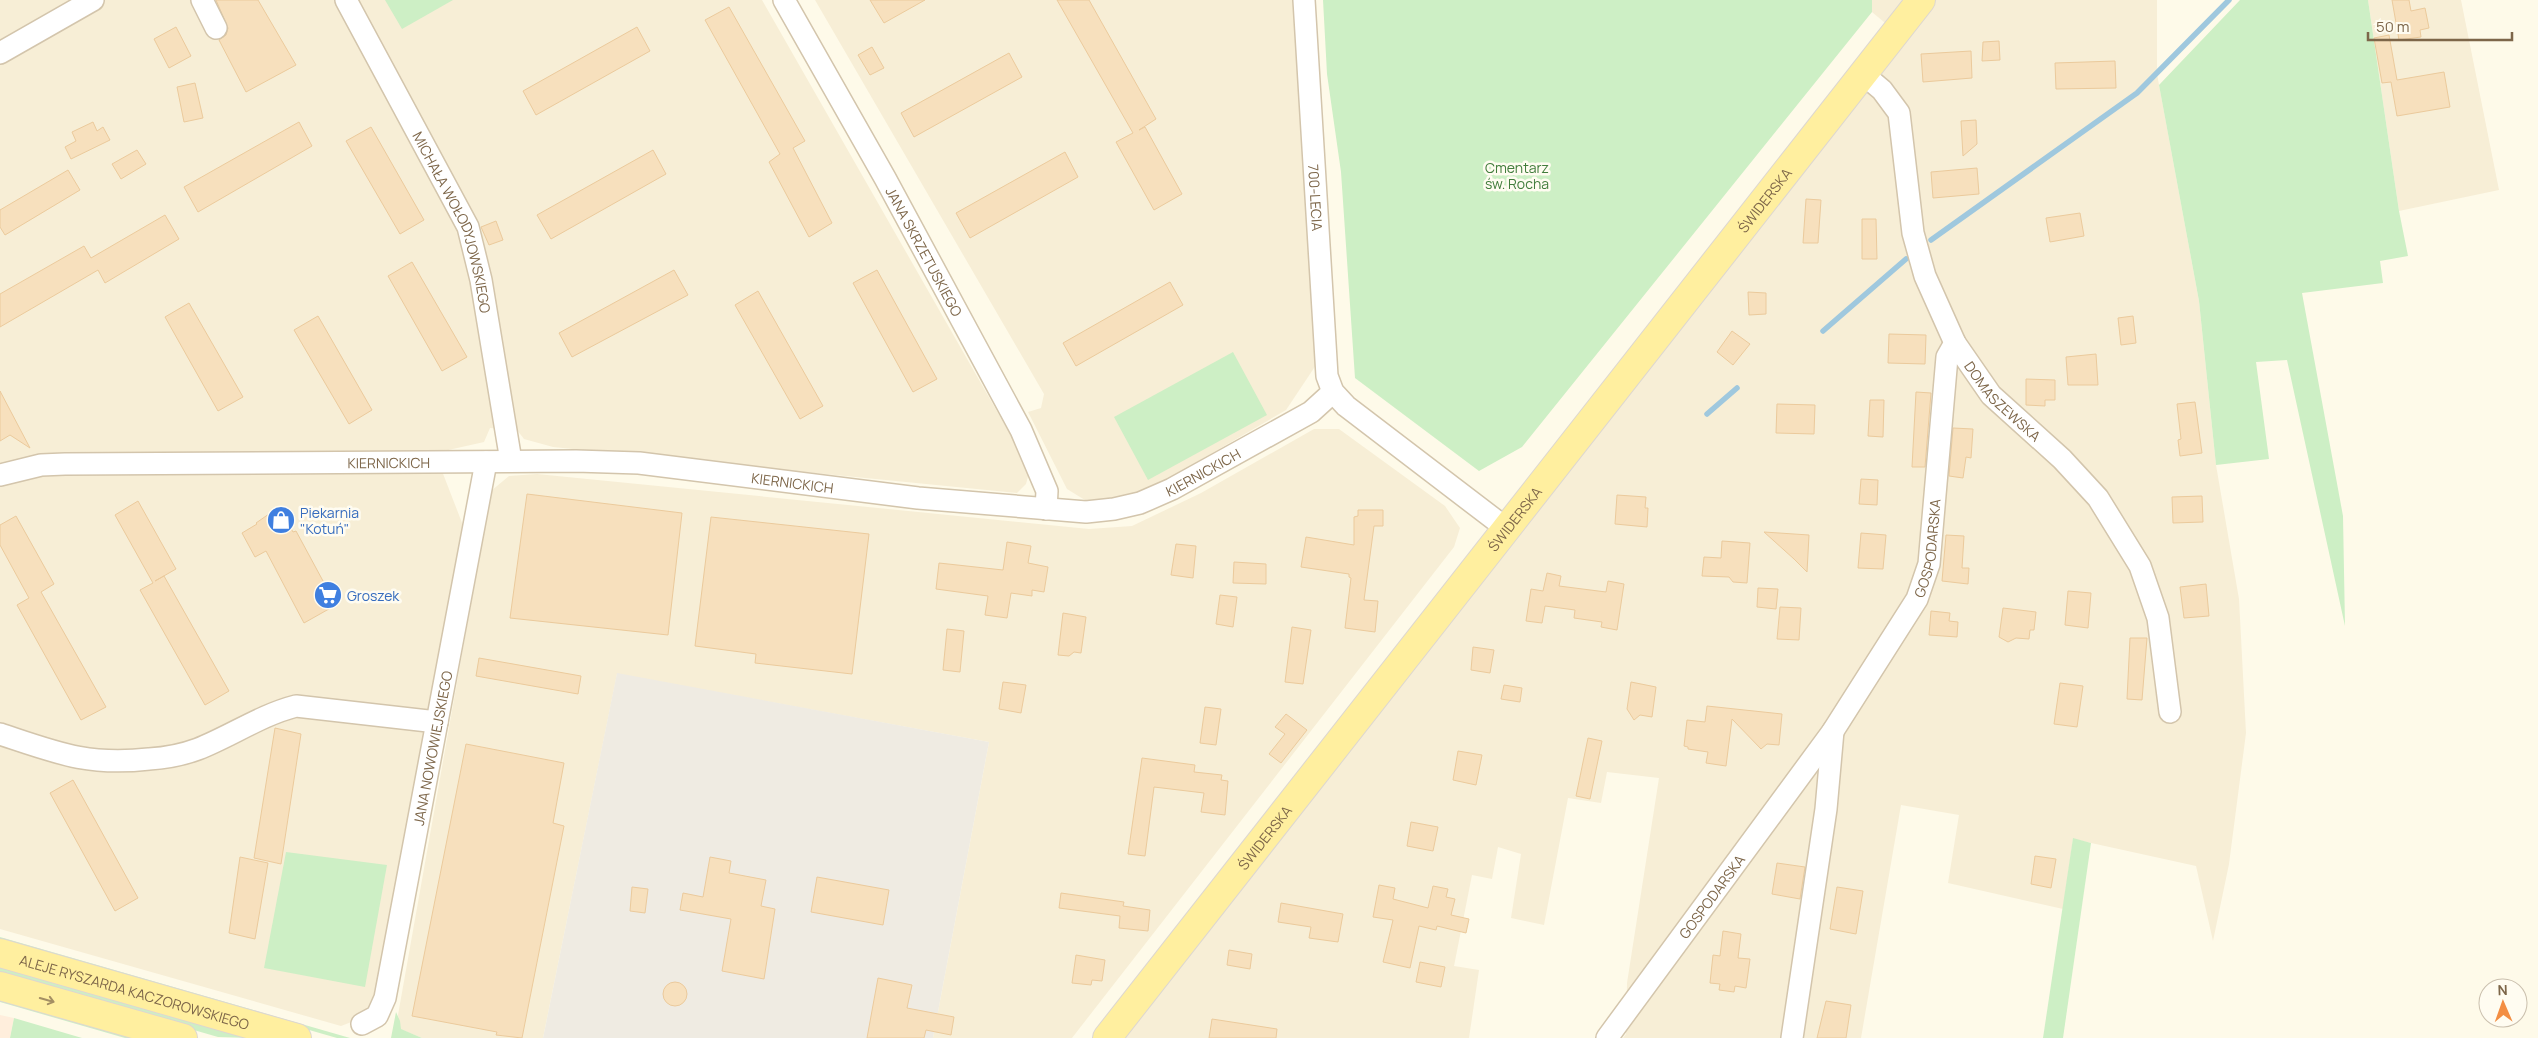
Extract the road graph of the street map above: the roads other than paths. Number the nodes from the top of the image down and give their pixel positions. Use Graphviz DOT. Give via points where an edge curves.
graph roads {
  1 [pos="94,0"];
  2 [pos="202,0"];
  3 [pos="346,0"];
  4 [pos="784,0"];
  5 [pos="1304,0"];
  6 [pos="1921,0"];
  7 [pos="216,28"];
  8 [pos="0,53"];
  9 [pos="1863,74"];
  10 [pos="1955,343"];
  11 [pos="1333,392"];
  12 [pos="511,461"];
  13 [pos="486,462"];
  14 [pos="0,475"];
  15 [pos="1046,509"];
  16 [pos="1507,529"];
  17 [pos="2170,712"];
  18 [pos="437,722"];
  19 [pos="1833,731"];
  20 [pos="0,734"];
  21 [pos="0,953"];
  22 [pos="0,986"];
  23 [pos="362,1024"];
  24 [pos="183,1038"];
  25 [pos="297,1038"];
  26 [pos="1107,1038"];
  27 [pos="1607,1038"];
  28 [pos="1792,1038"];
  1 -- 8 [label="street"];
  2 -- 7 [label="street"];
  3 -- 12 [label="street, MICHAŁA WOŁODYJOWSKIEGO" via="468,227 481,280"];
  4 -- 15 [label="street, JANA SKRZETUSKIEGO" via="885,178 1021,430 1047,490"];
  5 -- 11 [label="street, 700-LECIA" via="1325,355"];
  6 -- 9 [label="main road, ŚWIDERSKA"];
  9 -- 10 [label="street, DOMASZEWSKA" via="1882,90 1899,113 1913,233 1925,276"];
  9 -- 16 [label="main road, ŚWIDERSKA"];
  10 -- 17 [label="street, DOMASZEWSKA" via="1991,395 2062,458 2098,498 2128,544 2151,593 2158,618"];
  10 -- 19 [label="street, GOSPODARSKA" via="1947,357 1929,564 1917,599"];
  11 -- 15 [label="street, KIERNICKICH" via="1311,412 1172,489 1140,503 1086,512"];
  11 -- 16 [label="street" via="1363,420"];
  12 -- 13 [label="street, KIERNICKICH"];
  12 -- 15 [label="street, KIERNICKICH" via="639,464 918,498"];
  13 -- 14 [label="street, KIERNICKICH" via="41,464"];
  13 -- 18 [label="street, JANA NOWOWIEJSKIEGO"];
  16 -- 26 [label="main road, ŚWIDERSKA"];
  18 -- 20 [label="street" via="296,706 276,711 197,750 166,758 126,762 76,758"];
  18 -- 23 [label="street, JANA NOWOWIEJSKIEGO" via="385,998 377,1016"];
  19 -- 27 [label="street, GOSPODARSKA"];
  19 -- 28 [label="street, GOSPODARSKA" via="1826,809"];
  21 -- 25 [label="main road, ALEJE RYSZARDA KACZOROWSKIEGO"];
  22 -- 24 [label="main road, one-way"];
}
